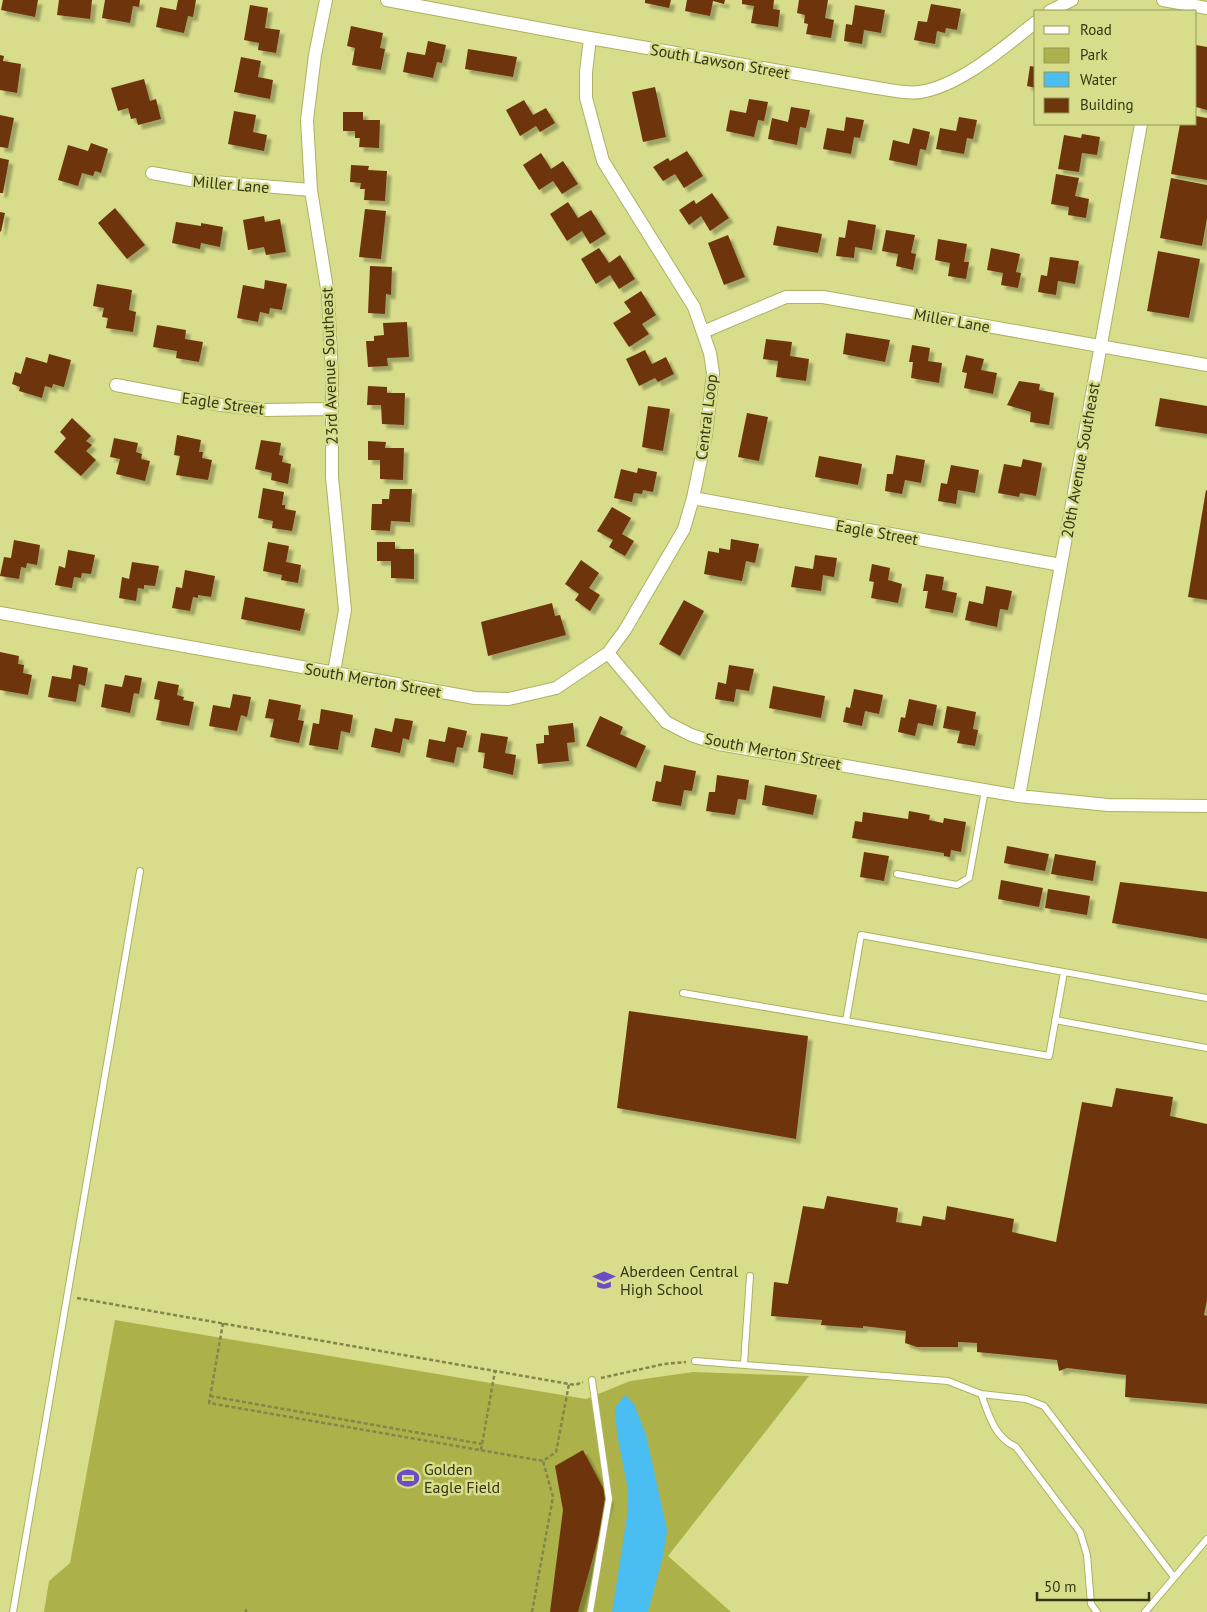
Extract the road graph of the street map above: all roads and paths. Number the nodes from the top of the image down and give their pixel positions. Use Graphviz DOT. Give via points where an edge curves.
graph roads {
  1 [pos="326,0"];
  2 [pos="387,0"];
  3 [pos="1072,0"];
  4 [pos="1163,0"];
  5 [pos="1207,8"];
  6 [pos="1052,10"];
  7 [pos="1034,24"];
  8 [pos="590,38"];
  9 [pos="1141,125"];
  10 [pos="152,173"];
  11 [pos="311,190"];
  12 [pos="703,332"];
  13 [pos="1100,346"];
  14 [pos="1207,365"];
  15 [pos="116,386"];
  16 [pos="331,409"];
  17 [pos="693,498"];
  18 [pos="1061,565"];
  19 [pos="0,613"];
  20 [pos="608,653"];
  21 [pos="334,672"];
  22 [pos="985,790"];
  23 [pos="1019,796"];
  24 [pos="1207,806"];
  25 [pos="140,871"];
  26 [pos="896,874"];
  27 [pos="1064,972"];
  28 [pos="683,993"];
  29 [pos="1207,998"];
  30 [pos="1055,1020"];
  31 [pos="846,1021"];
  32 [pos="1207,1048"];
  33 [pos="750,1276"];
  34 [pos="67,1296"];
  35 [pos="223,1323"];
  36 [pos="695,1361"];
  37 [pos="744,1363"];
  38 [pos="495,1371"];
  39 [pos="592,1380"];
  40 [pos="569,1384"];
  41 [pos="980,1394"];
  42 [pos="210,1396"];
  43 [pos="482,1444"];
  44 [pos="481,1450"];
  45 [pos="543,1461"];
  46 [pos="1207,1539"];
  47 [pos="1174,1577"];
  48 [pos="13,1612"];
  49 [pos="532,1612"];
  50 [pos="590,1612"];
  51 [pos="1097,1612"];
  52 [pos="1145,1612"];
  1 -- 11 [label="street, 23rd Avenue Southeast" via="307,120"];
  2 -- 8 [label="street, South Lawson Street"];
  3 -- 6 [label="street"];
  4 -- 5 [label="street"];
  7 -- 8 [label="street, South Lawson Street" via="955,79 919,92 877,88"];
  8 -- 12 [label="street, Central Loop" via="586,98 604,161 694,307"];
  9 -- 13 [label="street, 20th Avenue Southeast"];
  10 -- 11 [label="street, Miller Lane" via="191,180"];
  11 -- 16 [label="street, 23rd Avenue Southeast" via="328,295"];
  12 -- 13 [label="street, Miller Lane" via="786,297 801,296 823,297"];
  12 -- 17 [label="street, Central Loop" via="713,373 706,435"];
  13 -- 14 [label="street, Miller Lane"];
  13 -- 18 [label="street, 20th Avenue Southeast"];
  15 -- 16 [label="street, Eagle Street" via="264,410"];
  16 -- 21 [label="street, 23rd Avenue Southeast" via="332,478 345,610"];
  17 -- 18 [label="street, Eagle Street"];
  17 -- 20 [label="street, Central Loop" via="684,528 665,566"];
  18 -- 23 [label="street, 20th Avenue Southeast"];
  19 -- 21 [label="street, South Merton Street"];
  20 -- 21 [label="street, South Merton Street" via="556,688 509,699 475,698"];
  20 -- 22 [label="street, South Merton Street" via="666,722 692,736 719,744"];
  22 -- 23 [label="street, South Merton Street"];
  22 -- 26 [label="lane" via="969,878 957,885"];
  23 -- 24 [label="street, South Merton Street" via="1108,806"];
  25 -- 34 [label="lane"];
  27 -- 29 [label="lane"];
  27 -- 30 [label="lane"];
  27 -- 31 [label="lane" via="860,935"];
  28 -- 31 [label="lane"];
  30 -- 31 [label="lane" via="1049,1056"];
  30 -- 32 [label="lane"];
  33 -- 37 [label="lane"];
  34 -- 35 [label="path"];
  34 -- 48 [label="lane"];
  35 -- 38 [label="path"];
  35 -- 42 [label="path"];
  36 -- 37 [label="lane"];
  36 -- 39 [label="path" via="664,1364"];
  37 -- 41 [label="lane" via="948,1381"];
  38 -- 40 [label="path"];
  38 -- 43 [label="path"];
  39 -- 40 [label="path"];
  39 -- 50 [label="lane" via="609,1499"];
  40 -- 45 [label="path" via="556,1452"];
  41 -- 47 [label="lane" via="1026,1399 1044,1406"];
  41 -- 51 [label="lane" via="997,1432 1016,1447 1080,1532 1087,1555 1091,1604"];
  42 -- 43 [label="path"];
  42 -- 44 [label="path" via="209,1402"];
  43 -- 44 [label="path"];
  44 -- 45 [label="path"];
  45 -- 49 [label="path" via="552,1498"];
  46 -- 47 [label="lane"];
  47 -- 52 [label="lane"];
}
